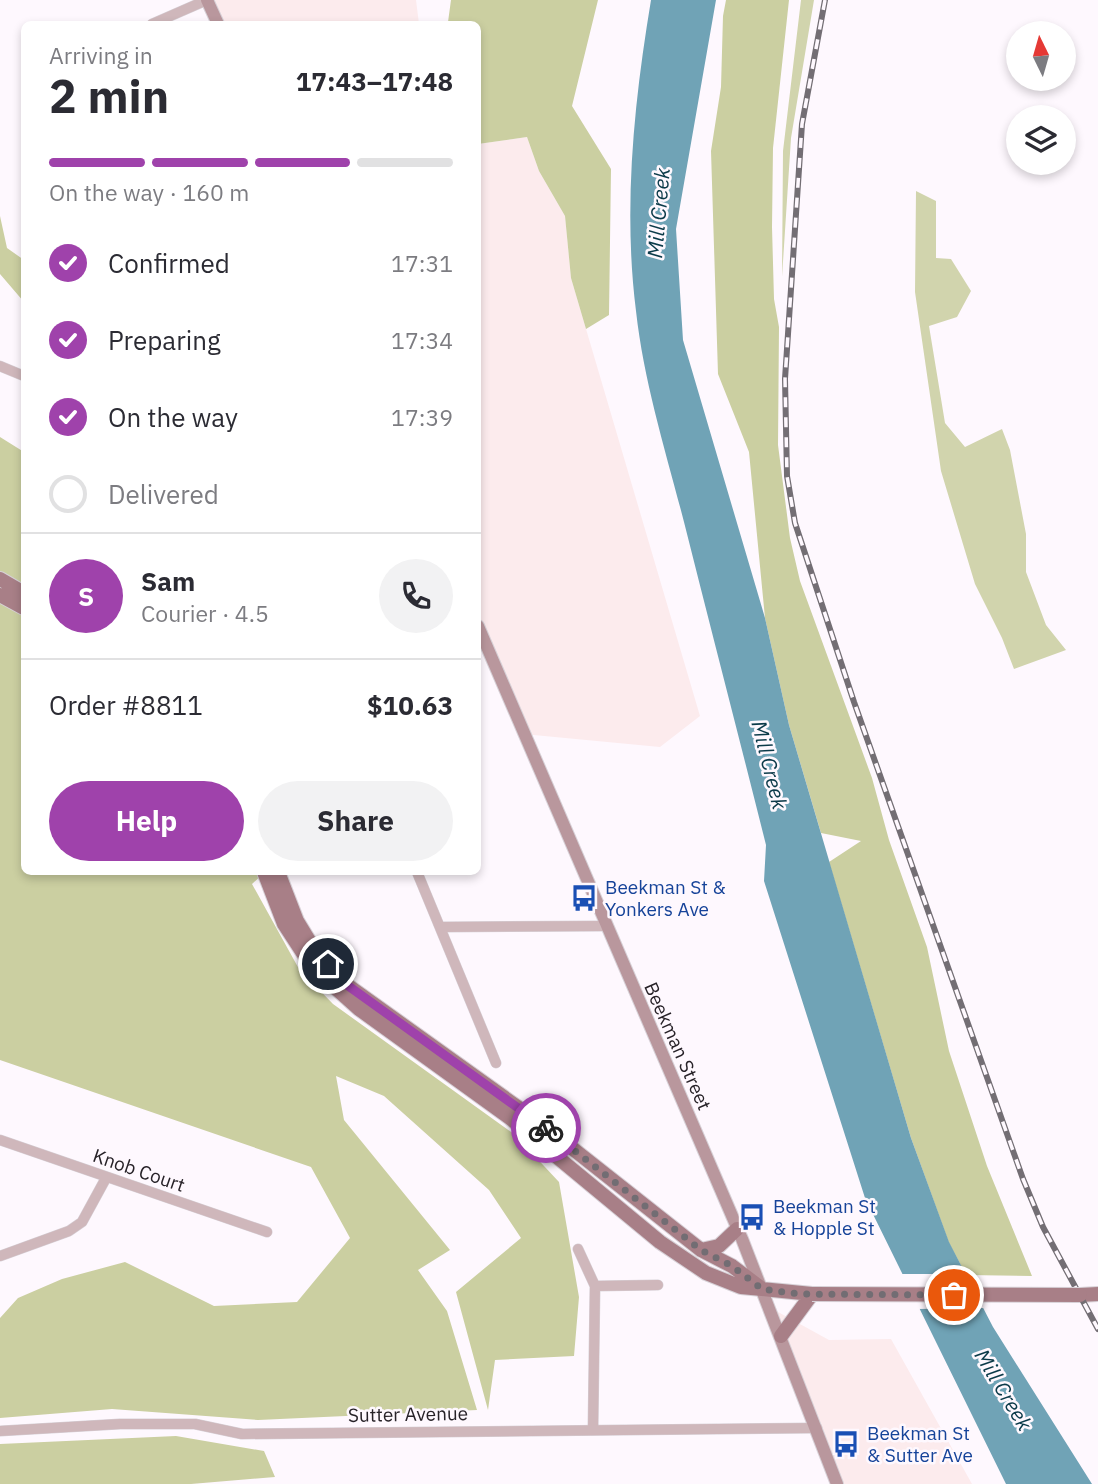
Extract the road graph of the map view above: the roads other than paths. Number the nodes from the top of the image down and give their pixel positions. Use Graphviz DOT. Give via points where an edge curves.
graph roads {
  1 [pos="207,0"];
  2 [pos="159,21"];
  3 [pos="217,21"];
  4 [pos="0,366"];
  5 [pos="21,375"];
  6 [pos="0,579"];
  7 [pos="21,591"];
  8 [pos="0,594"];
  9 [pos="21,606"];
  10 [pos="481,633"];
  11 [pos="265,875"];
  12 [pos="279,875"];
  13 [pos="418,875"];
  14 [pos="605,926"];
  15 [pos="440,927"];
  16 [pos="496,1063"];
  17 [pos="0,1140"];
  18 [pos="106,1178"];
  19 [pos="737,1229"];
  20 [pos="267,1233"];
  21 [pos="578,1248"];
  22 [pos="701,1250"];
  23 [pos="0,1256"];
  24 [pos="657,1285"];
  25 [pos="595,1286"];
  26 [pos="762,1289"];
  27 [pos="1098,1294"];
  28 [pos="805,1297"];
  29 [pos="781,1336"];
  30 [pos="593,1429"];
  31 [pos="817,1429"];
  32 [pos="0,1431"];
  33 [pos="837,1484"];
  1 -- 2 [label="street"];
  1 -- 3 [label="main road"];
  4 -- 5 [label="street"];
  6 -- 7 [label="main road"];
  8 -- 9 [label="main road"];
  10 -- 14 [label="main road, Beekman Street"];
  11 -- 26 [label="main road" via="296,945 338,991 510,1118 689,1262 717,1279"];
  12 -- 22 [label="main road" via="311,944 347,985 566,1143"];
  13 -- 15 [label="street"];
  14 -- 15 [label="street"];
  14 -- 19 [label="main road, Beekman Street"];
  15 -- 16 [label="street"];
  17 -- 18 [label="street, Knob Court"];
  18 -- 20 [label="street, Knob Court"];
  18 -- 23 [label="street" via="82,1222"];
  19 -- 22 [label="main road" via="719,1246"];
  19 -- 26 [label="main road, Beekman Street"];
  21 -- 25 [label="street"];
  22 -- 26 [label="main road"];
  24 -- 25 [label="street"];
  25 -- 30 [label="street"];
  26 -- 28 [label="main road"];
  26 -- 29 [label="main road, Beekman Street"];
  27 -- 28 [label="main road, bridge"];
  28 -- 29 [label="main road"];
  29 -- 31 [label="main road, Beekman Street"];
  30 -- 31 [label="street, Sutter Avenue"];
  30 -- 32 [label="street, Sutter Avenue" via="242,1434 195,1424 120,1424"];
  31 -- 33 [label="main road, Beekman Street"];
}
